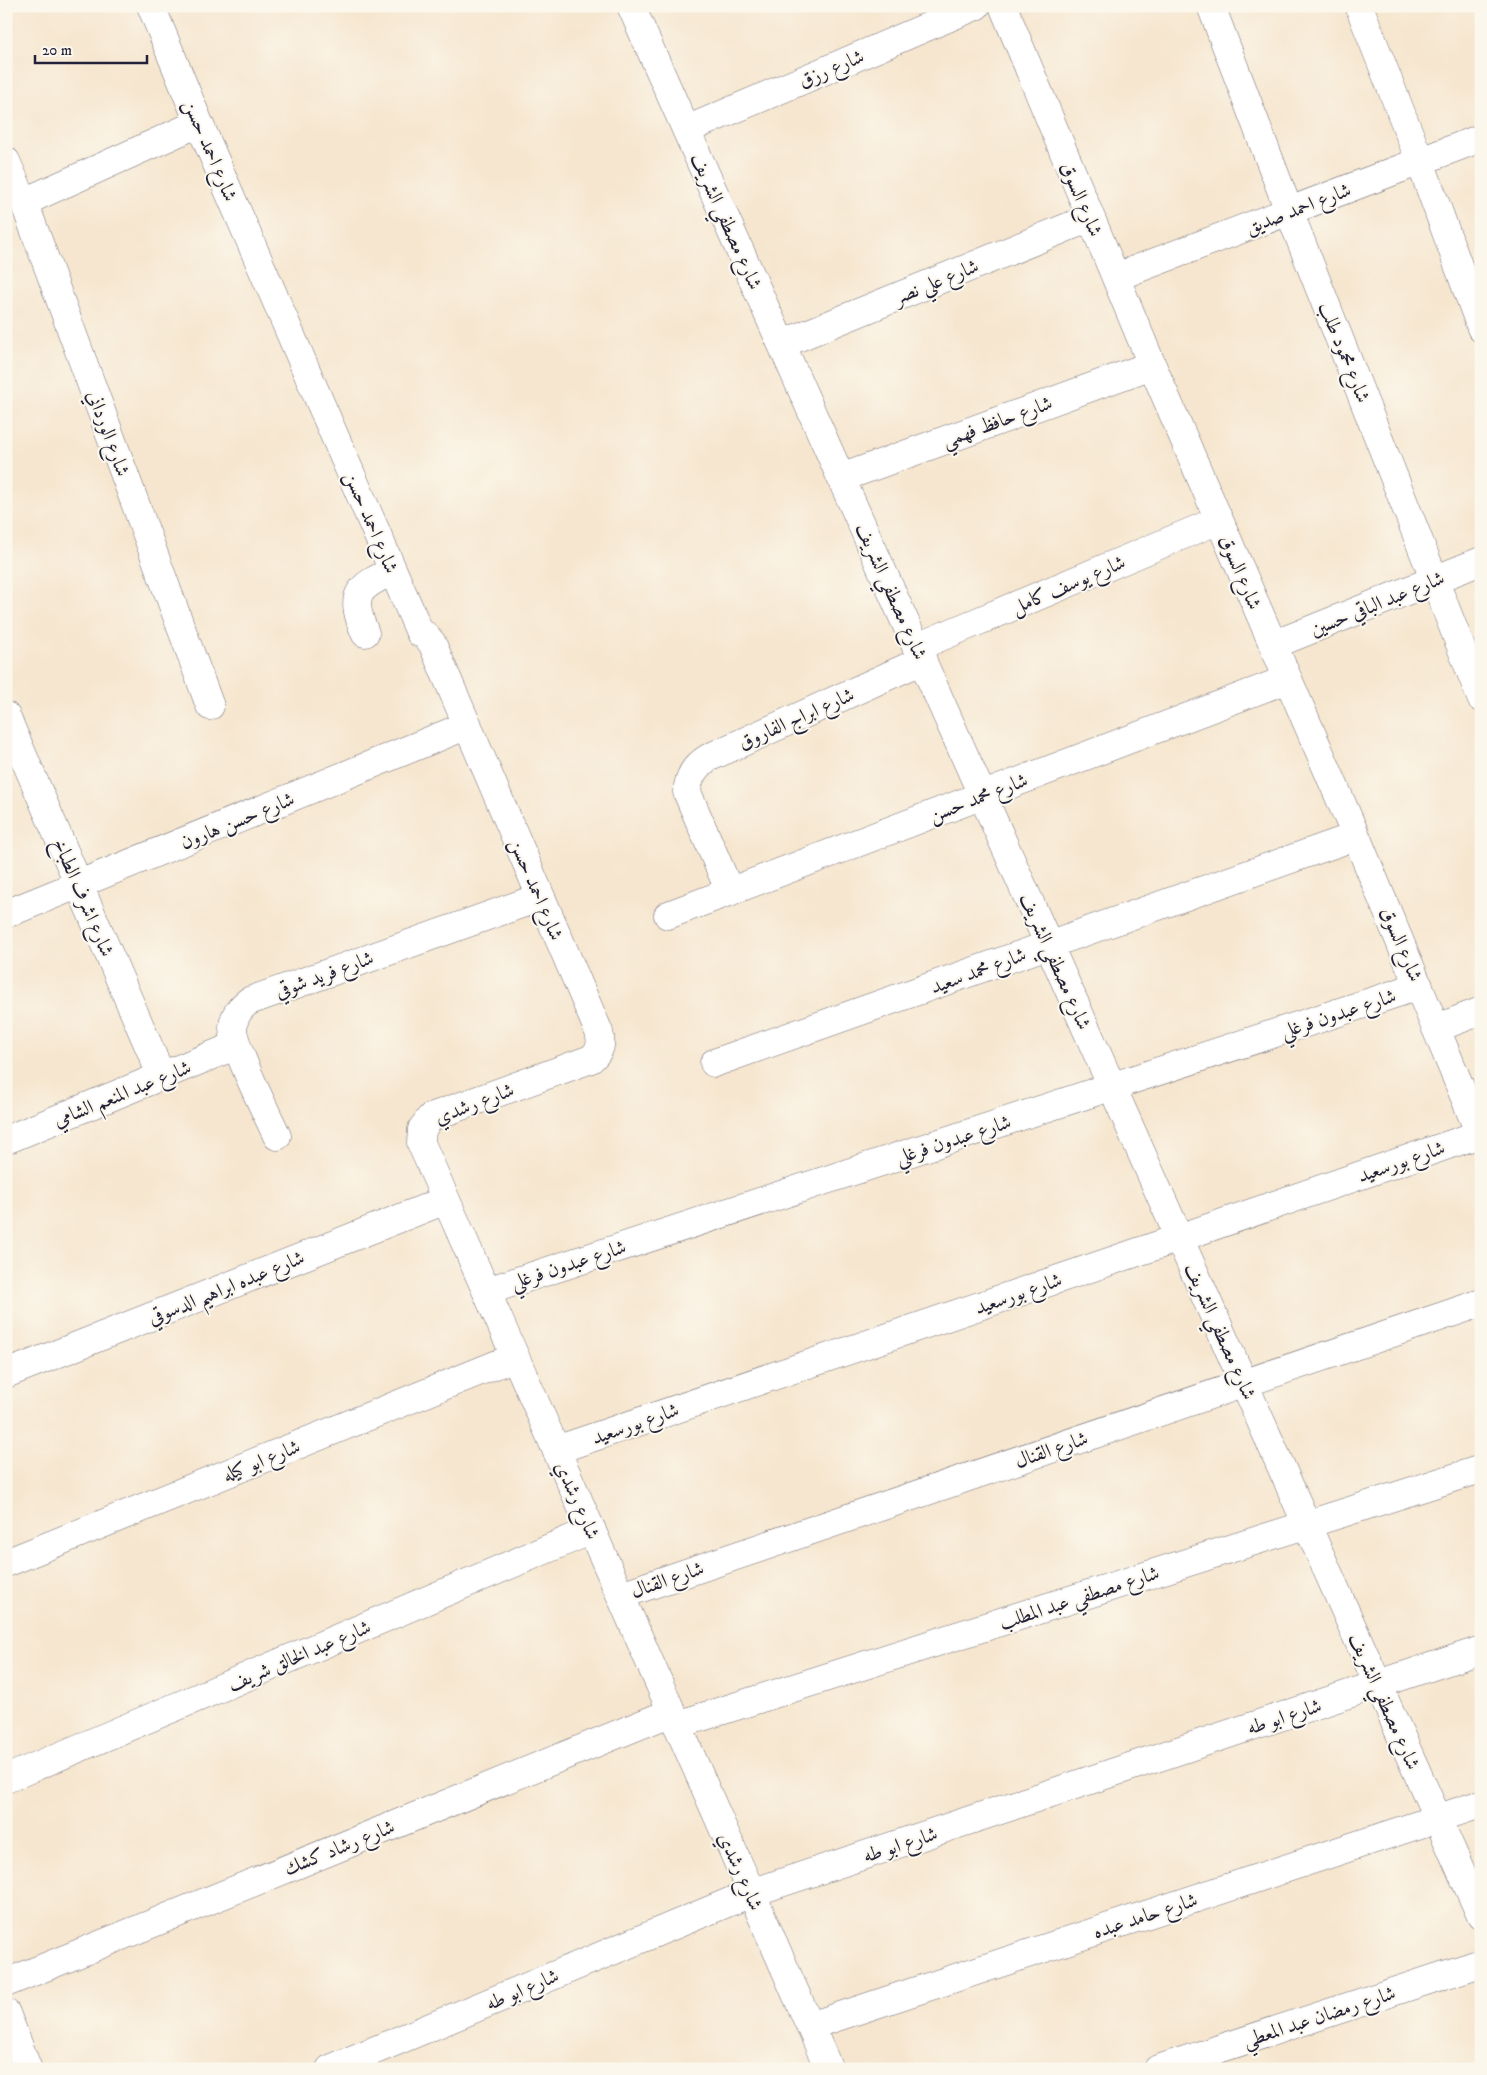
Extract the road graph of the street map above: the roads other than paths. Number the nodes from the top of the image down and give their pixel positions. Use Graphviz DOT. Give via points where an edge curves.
graph roads {
  1 [pos="151,6"];
  2 [pos="632,6"];
  3 [pos="976,6"];
  4 [pos="1002,6"];
  5 [pos="1211,6"];
  6 [pos="1359,6"];
  7 [pos="199,123"];
  8 [pos="686,130"];
  9 [pos="1481,138"];
  10 [pos="6,161"];
  11 [pos="1420,161"];
  12 [pos="24,202"];
  13 [pos="1289,211"];
  14 [pos="1090,218"];
  15 [pos="1116,277"];
  16 [pos="1481,328"];
  17 [pos="782,344"];
  18 [pos="1152,365"];
  19 [pos="841,478"];
  20 [pos="1219,520"];
  21 [pos="1481,560"];
  22 [pos="393,572"];
  23 [pos="1435,579"];
  24 [pos="365,633"];
  25 [pos="1273,645"];
  26 [pos="920,654"];
  27 [pos="1288,679"];
  28 [pos="1481,698"];
  29 [pos="210,706"];
  30 [pos="6,716"];
  31 [pos="468,725"];
  32 [pos="983,796"];
  33 [pos="1356,836"];
  34 [pos="79,885"];
  35 [pos="730,892"];
  36 [pos="541,897"];
  37 [pos="6,914"];
  38 [pos="668,915"];
  39 [pos="1049,944"];
  40 [pos="1420,986"];
  41 [pos="1481,1011"];
  42 [pos="1437,1028"];
  43 [pos="599,1032"];
  44 [pos="237,1045"];
  45 [pos="714,1063"];
  46 [pos="162,1077"];
  47 [pos="1112,1086"];
  48 [pos="1480,1135"];
  49 [pos="277,1136"];
  50 [pos="6,1140"];
  51 [pos="446,1200"];
  52 [pos="1179,1238"];
  53 [pos="486,1291"];
  54 [pos="1481,1303"];
  55 [pos="515,1356"];
  56 [pos="6,1374"];
  57 [pos="1244,1384"];
  58 [pos="556,1450"];
  59 [pos="1481,1469"];
  60 [pos="1307,1524"];
  61 [pos="592,1530"];
  62 [pos="6,1564"];
  63 [pos="620,1595"];
  64 [pos="1481,1650"];
  65 [pos="1378,1685"];
  66 [pos="674,1719"];
  67 [pos="6,1779"];
  68 [pos="1481,1804"];
  69 [pos="1437,1818"];
  70 [pos="751,1893"];
  71 [pos="1481,1916"];
  72 [pos="1481,1963"];
  73 [pos="6,1982"];
  74 [pos="6,2013"];
  75 [pos="810,2026"];
  76 [pos="823,2067"];
  77 [pos="28,2069"];
  78 [pos="330,2069"];
  79 [pos="1158,2069"];
  1 -- 7 [label="street, شارع احمد حسن"];
  2 -- 8 [label="street, شارع مصطفي الشريف"];
  3 -- 8 [label="street, شارع رزق"];
  4 -- 14 [label="street, شارع السوق"];
  5 -- 13 [label="street, شارع محمود طلب"];
  6 -- 11 [label="street"];
  7 -- 12 [label="street"];
  7 -- 22 [label="street, شارع احمد حسن"];
  8 -- 17 [label="street, شارع مصطفي الشريف"];
  9 -- 11 [label="street, شارع احمد صديق"];
  10 -- 12 [label="street, شارع الورداني"];
  11 -- 13 [label="street, شارع احمد صديق"];
  11 -- 16 [label="street"];
  12 -- 29 [label="street, شارع الورداني"];
  13 -- 15 [label="street, شارع احمد صديق"];
  13 -- 23 [label="street, شارع محمود طلب"];
  14 -- 15 [label="street, شارع السوق"];
  14 -- 17 [label="street, شارع علي نصر"];
  15 -- 18 [label="street, شارع السوق"];
  17 -- 19 [label="street, شارع مصطفي الشريف"];
  18 -- 19 [label="street, شارع حافظ فهمي"];
  18 -- 20 [label="street, شارع السوق"];
  19 -- 26 [label="street, شارع مصطفي الشريف"];
  20 -- 25 [label="street, شارع السوق"];
  20 -- 26 [label="street, شارع يوسف كامل"];
  21 -- 23 [label="street, شارع عبد الباقي حسين"];
  22 -- 24 [label="street" via="371,581 356,602"];
  22 -- 31 [label="street, شارع احمد حسن" via="420,633 432,643"];
  23 -- 25 [label="street, شارع عبد الباقي حسين"];
  23 -- 28 [label="street, شارع محمود طلب"];
  25 -- 27 [label="street, شارع السوق"];
  26 -- 32 [label="street, شارع مصطفي الشريف"];
  26 -- 35 [label="street, شارع ابراج الفاروق" via="696,766 689,778 687,792"];
  27 -- 32 [label="street, شارع محمد حسن"];
  27 -- 33 [label="street, شارع السوق"];
  30 -- 34 [label="street, شارع اشرف الطباخ"];
  31 -- 34 [label="street, شارع حسن هارون"];
  31 -- 36 [label="street, شارع احمد حسن"];
  32 -- 35 [label="street, شارع محمد حسن"];
  32 -- 39 [label="street, شارع مصطفي الشريف"];
  33 -- 39 [label="street, شارع محمد سعيد"];
  33 -- 40 [label="street, شارع السوق"];
  34 -- 37 [label="street, شارع حسن هارون"];
  34 -- 46 [label="street, شارع اشرف الطباخ"];
  35 -- 38 [label="street, شارع محمد حسن"];
  36 -- 43 [label="street, شارع احمد حسن"];
  36 -- 44 [label="street, شارع فريد شوقي" via="249,1001 235,1016 233,1026"];
  39 -- 45 [label="street, شارع محمد سعيد"];
  39 -- 47 [label="street, شارع مصطفي الشريف"];
  40 -- 42 [label="street, شارع السوق"];
  40 -- 47 [label="street, شارع عبدون فرغلي"];
  41 -- 42 [label="street"];
  42 -- 48 [label="street, شارع السوق"];
  43 -- 51 [label="street, شارع رشدي" via="599,1052 592,1059 425,1122 421,1143"];
  44 -- 46 [label="street, شارع عبد المنعم الشامي"];
  44 -- 49 [label="street, شارع فريد شوقي"];
  46 -- 50 [label="street, شارع عبد المنعم الشامي"];
  47 -- 52 [label="street, شارع مصطفي الشريف"];
  47 -- 53 [label="street, شارع عبدون فرغلي"];
  48 -- 52 [label="street, شارع بورسعيد"];
  51 -- 53 [label="street, شارع رشدي"];
  51 -- 56 [label="street, شارع عبده ابراهيم الدسوقي"];
  52 -- 57 [label="street, شارع مصطفي الشريف"];
  52 -- 58 [label="street, شارع بورسعيد"];
  53 -- 55 [label="street, شارع رشدي"];
  54 -- 57 [label="street, شارع القنال"];
  55 -- 58 [label="street, شارع رشدي"];
  55 -- 62 [label="street, شارع ابو كيله"];
  57 -- 60 [label="street, شارع مصطفي الشريف"];
  57 -- 63 [label="street, شارع القنال"];
  58 -- 61 [label="street, شارع رشدي"];
  59 -- 60 [label="street, شارع مصطفي عبد المطلب"];
  60 -- 65 [label="street, شارع مصطفي الشريف"];
  60 -- 66 [label="street, شارع مصطفي عبد المطلب"];
  61 -- 63 [label="street, شارع رشدي"];
  61 -- 67 [label="street, شارع عبد الخالق شريف"];
  63 -- 66 [label="street, شارع رشدي"];
  64 -- 65 [label="street, شارع ابو طه"];
  65 -- 69 [label="street, شارع مصطفي الشريف"];
  65 -- 70 [label="street, شارع ابو طه"];
  66 -- 70 [label="street, شارع رشدي"];
  66 -- 73 [label="street, شارع رشاد كشك"];
  68 -- 69 [label="street, شارع حامد عبده"];
  69 -- 71 [label="street, شارع مصطفي الشريف"];
  69 -- 75 [label="street, شارع حامد عبده"];
  70 -- 75 [label="street, شارع رشدي"];
  70 -- 78 [label="street, شارع ابو طه"];
  72 -- 79 [label="street, شارع رمضان عبد المعطي"];
  74 -- 77 [label="street"];
  75 -- 76 [label="street, شارع رشدي"];
}
